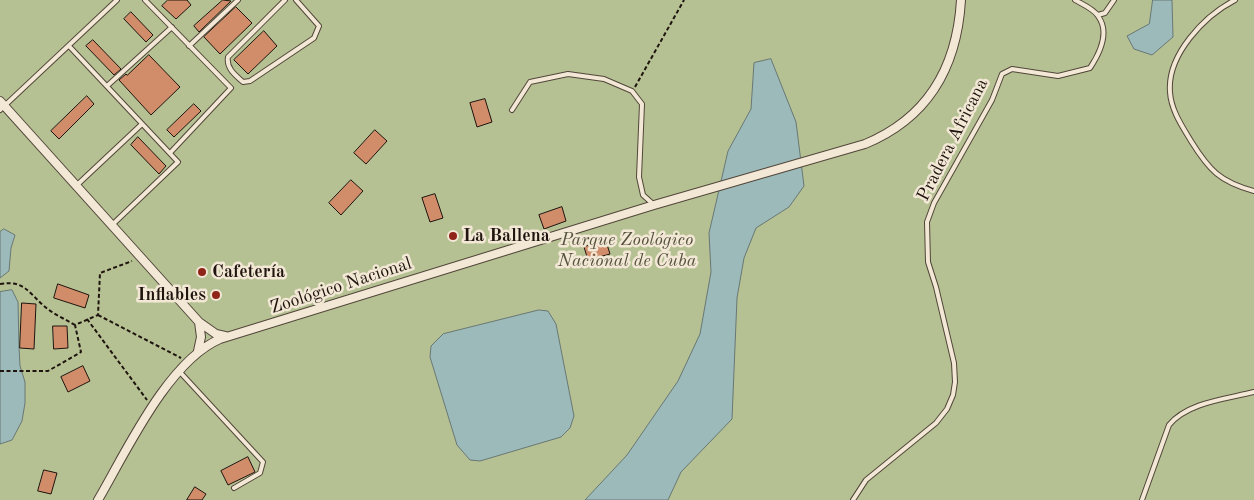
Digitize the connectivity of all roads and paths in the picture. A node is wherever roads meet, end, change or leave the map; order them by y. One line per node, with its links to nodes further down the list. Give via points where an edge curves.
1 (117, 0): 13 (lane)
2 (145, 0): 12 (lane)
3 (238, 0): 14 (lane)
4 (285, 0): 5 (lane, via 228,57 230,69 243,82 250,81 314,38 319,26)
5 (296, 0)
6 (684, 0): 16 (path)
7 (961, 0): 23 (street, Zoológico Nacional, via 954,48 946,70 905,122 883,137)
8 (1075, 0): 11 (lane)
9 (1114, 0): 11 (lane, via 1105,13)
10 (1235, 0): 22 (lane, via 1210,17 1185,47 1170,78 1170,92 1181,124 1209,168 1229,183)
11 (1098, 15): 40 (lane, Pradera Africana, via 1103,38 1100,53 1090,68 1058,76 1012,69 1002,74 992,100 934,203 927,222 928,262 954,363 953,395 936,423 866,480)
12 (172, 28): 14 (lane); 15 (lane)
13 (69, 46): 15 (lane); 17 (lane)
14 (189, 46): 20 (lane, via 230,88)
15 (107, 86): 19 (lane)
16 (632, 91): 18 (lane, via 604,79 568,74 530,82); 23 (lane, via 642,104 640,177 643,195)
17 (1, 105): 21 (street)
18 (512, 110)
19 (142, 124): 20 (lane); 21 (lane)
20 (170, 153): 24 (lane, via 178,162)
21 (76, 185): 24 (street)
22 (1254, 190)
23 (654, 206): 31 (street, Zoológico Nacional)
24 (112, 225): 25 (street)
25 (142, 258): 27 (path, via 100,273); 29 (street)
26 (0, 284): 30 (path, via 13,282 27,289 45,307)
27 (98, 315): 28 (path); 33 (path)
28 (87, 320): 30 (path); 37 (path)
29 (199, 322): 31 (street, via 216,334); 32 (street, via 202,337)
30 (75, 325): 34 (path, via 81,352 48,371)
31 (232, 336): 32 (street, Zoológico Nacional)
32 (198, 351): 33 (street, Zoológico Nacional)
33 (188, 361): 35 (street, Zoológico Nacional)
34 (0, 371)
35 (179, 371): 37 (street, Zoológico Nacional); 38 (lane, via 264,462 260,473)
36 (1254, 392): 41 (lane, via 1177,415 1169,425)
37 (153, 408): 39 (street, Zoológico Nacional)
38 (234, 488)
39 (98, 500)
40 (853, 500)
41 (1142, 500)

